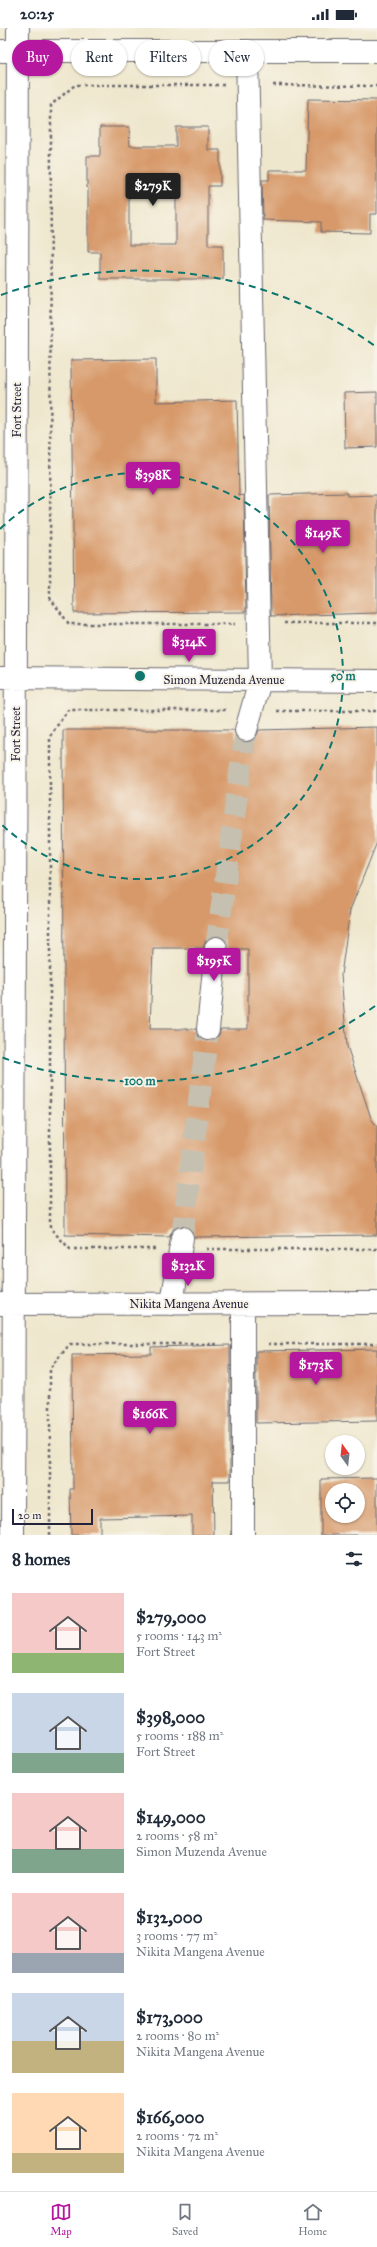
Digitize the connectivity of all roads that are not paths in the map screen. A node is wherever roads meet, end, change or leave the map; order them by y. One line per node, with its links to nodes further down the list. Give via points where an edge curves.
1 (18, 28): 2 (street, Fort Street)
2 (9, 51): 3 (street); 7 (street, Fort Street)
3 (209, 51)
4 (264, 51): 5 (street)
5 (377, 51)
6 (248, 76): 8 (street)
7 (8, 678): 8 (street, Simon Muzenda Avenue); 15 (street, Fort Street)
8 (260, 681): 9 (street, Simon Muzenda Avenue); 10 (street)
9 (377, 681)
10 (249, 720)
11 (216, 948): 12 (street)
12 (208, 1029)
13 (181, 1243): 16 (street)
14 (377, 1303): 17 (street, Nikita Mangena Avenue)
15 (7, 1304): 16 (street, Nikita Mangena Avenue); 18 (street, Fort Street)
16 (172, 1304): 17 (street, Nikita Mangena Avenue)
17 (243, 1304): 19 (street)
18 (9, 1530)
19 (243, 1535)

